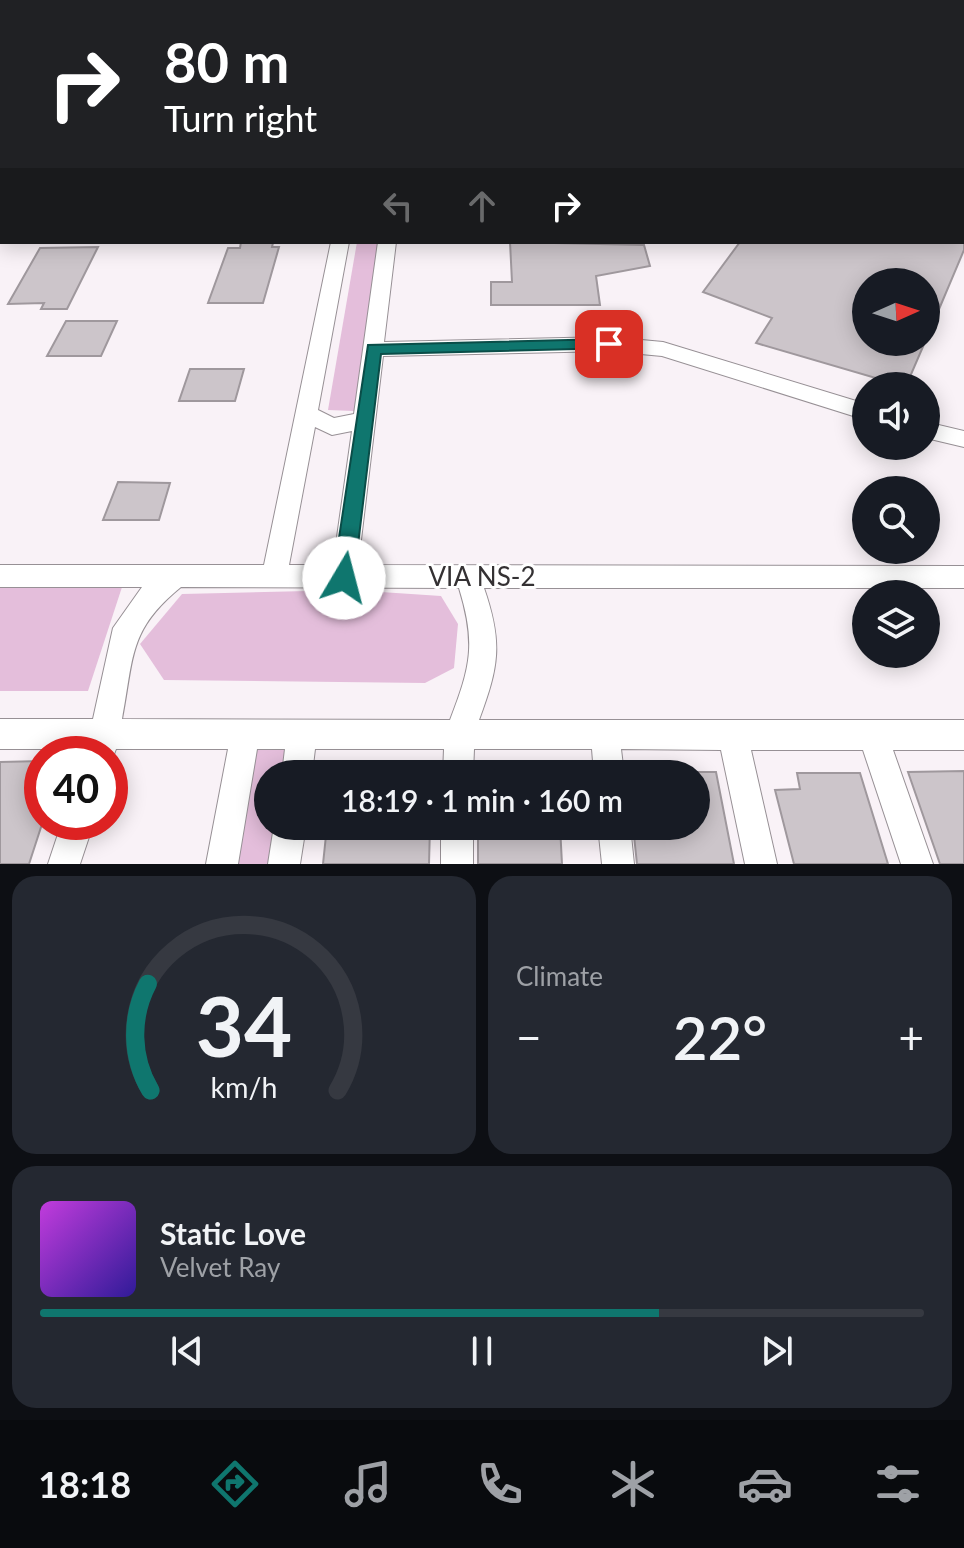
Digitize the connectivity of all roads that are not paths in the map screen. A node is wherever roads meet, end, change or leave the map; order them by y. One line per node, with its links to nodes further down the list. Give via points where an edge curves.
1 (340, 244): 5 (street)
2 (387, 244): 3 (street)
3 (373, 349): 4 (street, via 609,344 663,349); 6 (street)
4 (852, 408)
5 (308, 414): 6 (street, via 332,427); 13 (street)
6 (365, 420): 14 (street)
7 (940, 433): 8 (street)
8 (964, 439)
9 (177, 575): 10 (street, VIA NS-2); 13 (street, VIA NS-2); 24 (street, via 147,599 126,628)
10 (0, 576)
11 (468, 577): 12 (street, VIA NS-2); 14 (street, VIA NS-2); 18 (street, via 484,626 483,652)
12 (964, 577)
13 (274, 578): 14 (street, VIA NS-2)
14 (344, 578)
15 (0, 734): 23 (street)
16 (245, 735): 17 (street); 25 (street); 34 (street)
17 (302, 735): 18 (street); 26 (street)
18 (459, 735): 19 (street); 27 (street)
19 (605, 735): 20 (street); 28 (street)
20 (733, 735): 21 (street); 38 (street)
21 (873, 735): 22 (street); 39 (street)
22 (964, 735)
23 (24, 736)
24 (104, 736)
25 (128, 742)
26 (299, 760)
27 (458, 760)
28 (608, 760)
29 (72, 840): 33 (street)
30 (288, 840): 35 (street)
31 (457, 840): 36 (street)
32 (615, 840): 37 (street)
33 (64, 864)
34 (222, 864)
35 (284, 864)
36 (457, 864)
37 (618, 864)
38 (761, 864)
39 (917, 864)

